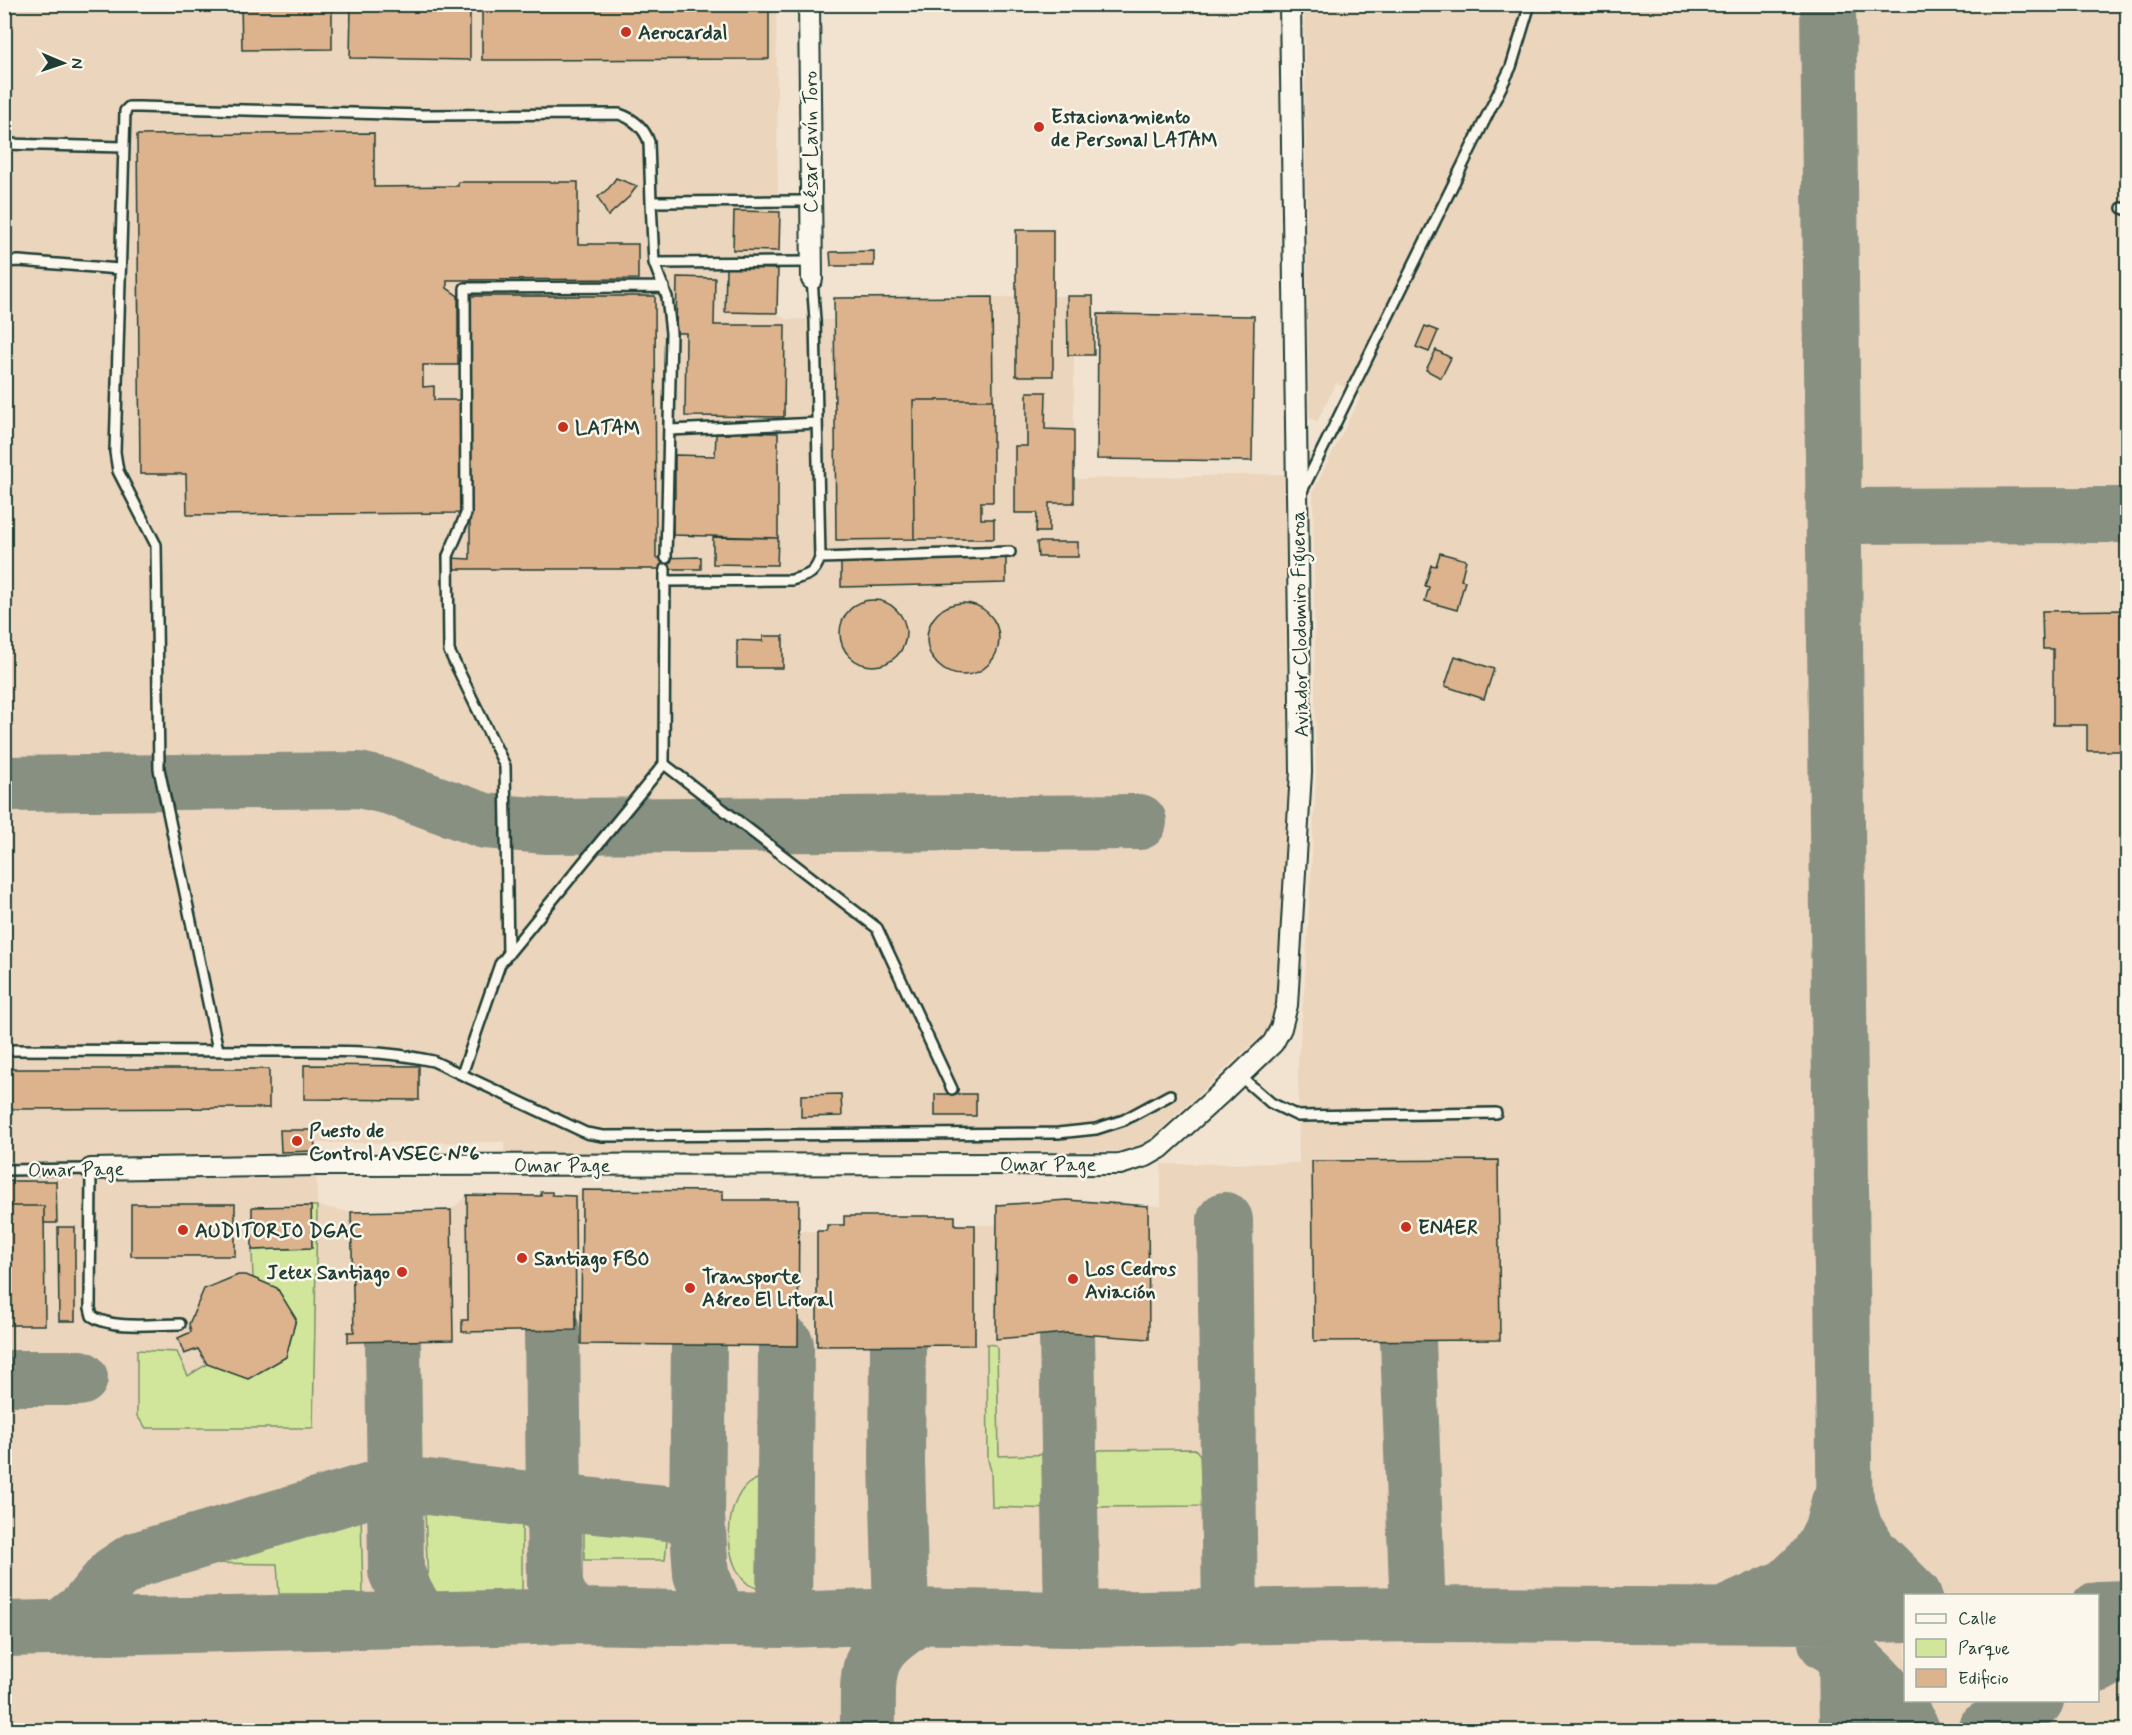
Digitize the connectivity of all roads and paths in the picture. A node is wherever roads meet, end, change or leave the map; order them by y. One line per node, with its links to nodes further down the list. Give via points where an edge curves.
1 (809, 4): 6 (street, César Lavín Toro)
2 (1290, 4): 15 (street, Aviador Clodomiro Figueroa)
3 (1530, 4): 15 (lane, via 1511,67)
4 (4, 144): 5 (lane)
5 (123, 147): 7 (lane, via 125,111 129,107 423,115 619,114 630,117 646,133); 10 (lane)
6 (811, 201): 7 (lane); 11 (street, César Lavín Toro)
7 (651, 202): 9 (lane)
8 (4, 262): 10 (lane)
9 (654, 263): 11 (lane); 12 (lane)
10 (119, 269): 24 (lane, via 115,452 118,471 156,545 159,769)
11 (812, 271): 13 (lane)
12 (664, 287): 14 (lane, via 670,333); 22 (lane, via 465,288 466,514 448,556 449,651 505,766)
13 (817, 423): 14 (lane); 18 (lane)
14 (670, 429): 17 (lane)
15 (1297, 500): 26 (street, Aviador Clodomiro Figueroa, via 1301,772 1287,1005 1273,1043)
16 (1010, 552): 18 (lane)
17 (666, 558)
18 (820, 558): 20 (lane, via 810,574 792,580)
19 (665, 569): 20 (lane)
20 (665, 581): 21 (lane)
21 (664, 764): 22 (lane); 27 (lane, via 877,928)
22 (508, 955): 25 (lane, via 500,964)
23 (4, 1050): 24 (lane)
24 (218, 1050): 25 (lane, via 412,1056)
25 (462, 1074): 28 (lane, via 586,1132 603,1136 1058,1133 1096,1129 1124,1120)
26 (1239, 1076): 29 (lane, via 1271,1103 1299,1116); 30 (street, Aviador Clodomiro Figueroa, via 1160,1148)
27 (952, 1089)
28 (1170, 1095)
29 (1496, 1113)
30 (1120, 1164): 31 (street, Omar Page)
31 (91, 1169): 32 (lane, Omar Page); 33 (lane, via 92,1316 114,1324)
32 (4, 1170)
33 (180, 1324)

